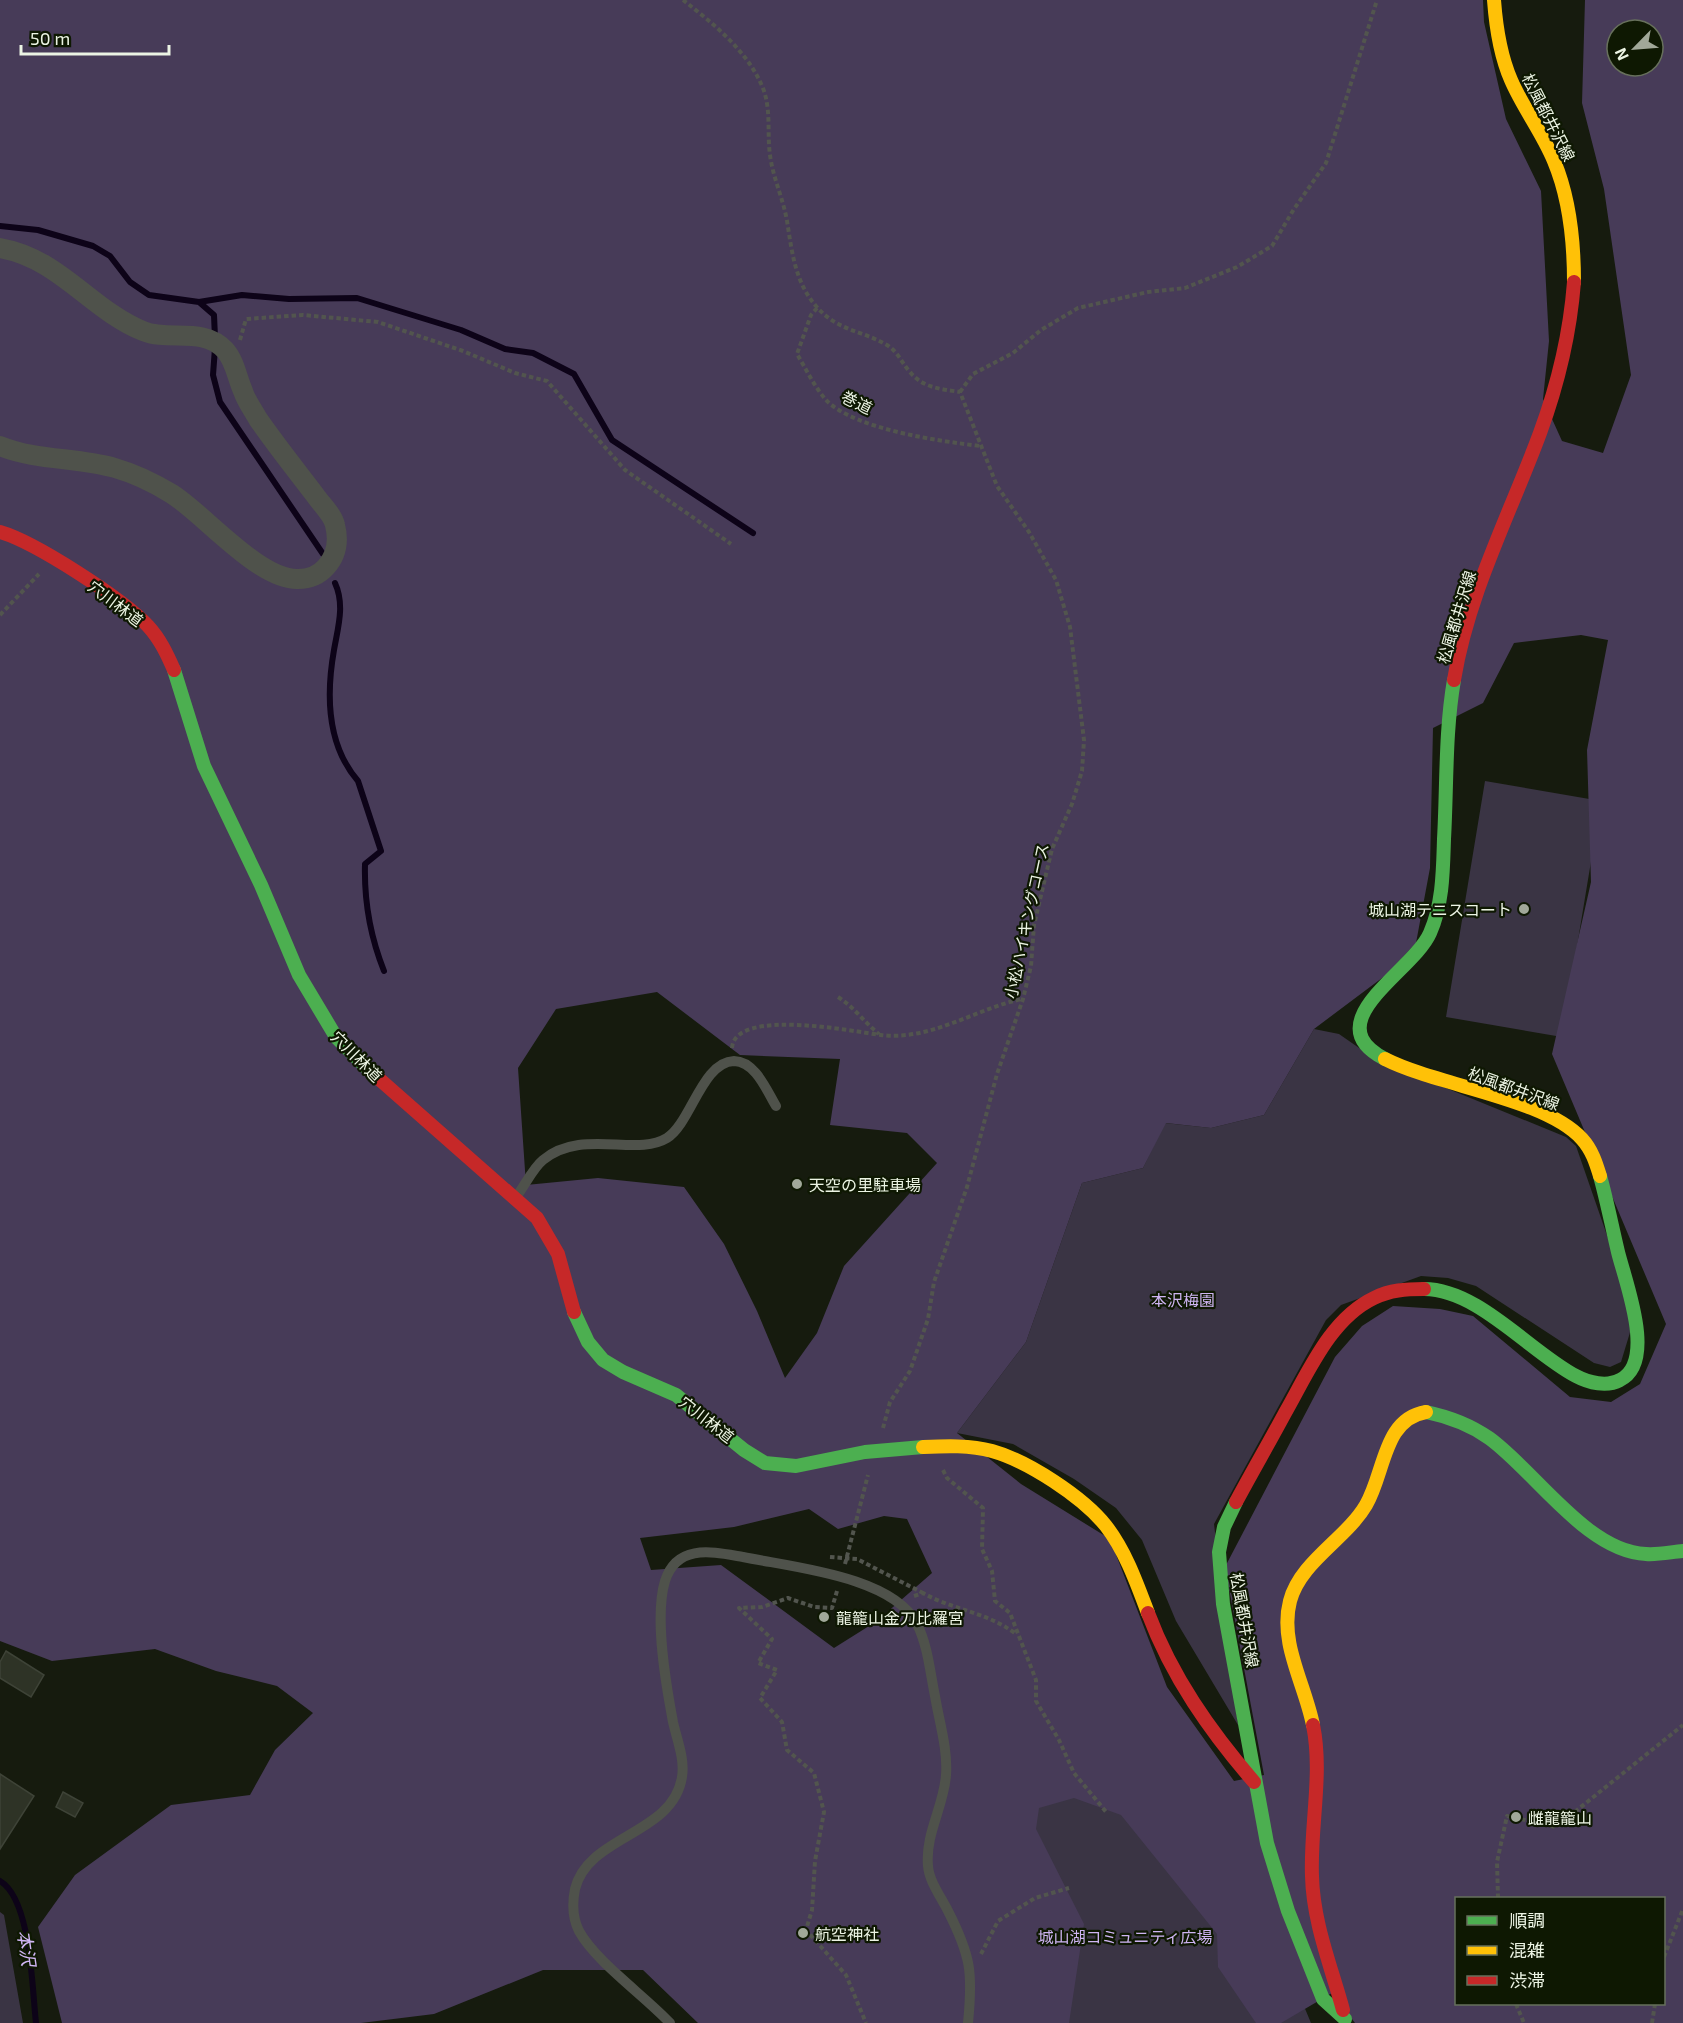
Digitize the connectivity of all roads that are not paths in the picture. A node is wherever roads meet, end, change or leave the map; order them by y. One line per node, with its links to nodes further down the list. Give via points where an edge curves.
1 (1494, 0): 8 (street, 松風都井沢線, via 1499,43 1510,80 1554,160 1566,194 1574,283 1567,339 1555,391 1482,584 1455,671 1442,877 1429,937 1362,1013 1359,1029 1361,1042 1374,1054 1538,1111 1578,1134 1592,1153 1600,1182 1637,1330 1637,1356 1631,1372 1616,1383 1596,1383 1576,1376 1464,1299 1418,1286 1375,1297 1344,1318 1322,1345 1224,1527 1220,1579)
2 (0, 248): 3 (street, via 33,258 59,272 124,323 146,333 193,335 225,350 243,394 259,420 335,523 337,549 332,562 312,578 280,577 176,496 144,478 113,467 44,458)
3 (0, 446)
4 (0, 532): 6 (street, 穴川林道, via 54,558 149,627 171,662 196,749 296,971 326,1024 353,1056)
5 (776, 1106): 6 (lane, via 759,1076 748,1067 733,1062 723,1064 711,1074 668,1138 651,1144 592,1143 556,1152 542,1161)
6 (515, 1197): 8 (street, 穴川林道, via 537,1218 555,1246 571,1308 596,1353 619,1370 688,1402 764,1462 794,1465 874,1452 974,1448 1015,1461 1093,1512 1120,1546 1167,1659 1219,1742)
7 (1683, 1551): 9 (street, 松風都井沢線, via 1645,1554 1602,1540 1466,1424 1424,1412 1403,1420 1391,1434 1378,1481 1364,1511 1301,1579 1291,1599 1287,1623 1315,1732 1318,1794 1313,1897)
8 (1254, 1782): 9 (street, 松風都井沢線, via 1267,1843 1305,1959 1323,1999)
9 (1346, 2021)
10 (670, 2023): 11 (lane, via 593,1950 580,1933 573,1914 578,1878 590,1860 655,1819 671,1802 682,1779 682,1757 673,1721 660,1623 665,1580 681,1558 707,1550 841,1578 884,1592 917,1624 927,1654 945,1757 944,1789 929,1839 928,1866 966,1948 971,1972)
11 (968, 2023)

